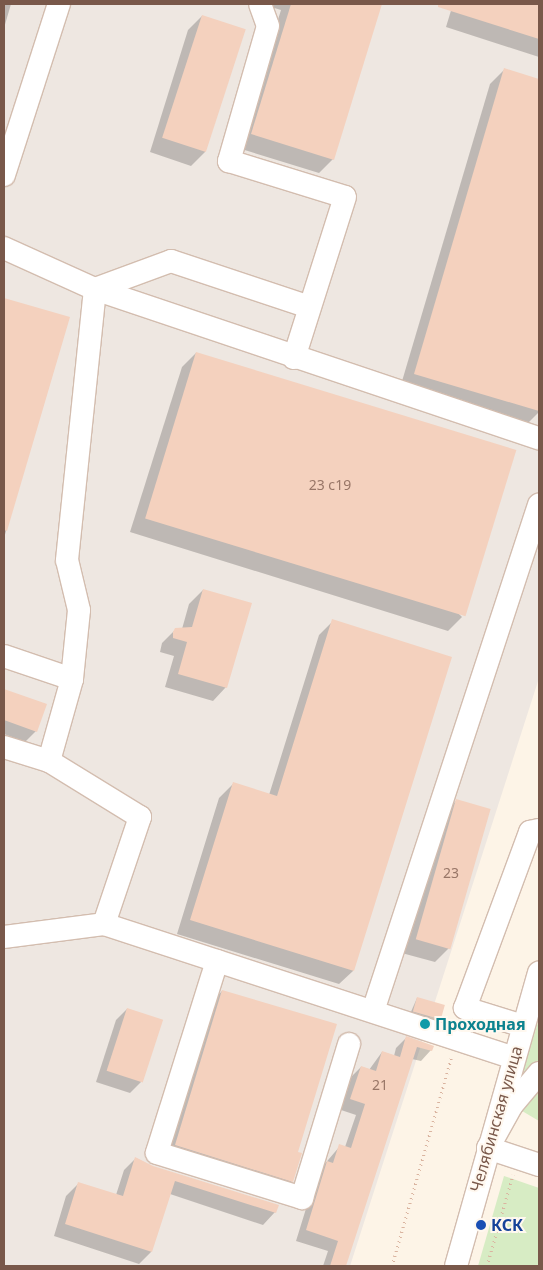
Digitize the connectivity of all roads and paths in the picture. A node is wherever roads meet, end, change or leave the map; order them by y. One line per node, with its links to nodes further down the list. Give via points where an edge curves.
1 (59, 4): 3 (street)
2 (260, 4): 6 (street, via 268,26 229,161 345,197)
3 (4, 174)
4 (4, 248): 5 (street)
5 (95, 289): 6 (street, via 171,261); 7 (street); 11 (street, via 67,560 79,610)
6 (309, 307): 7 (street)
7 (294, 358): 8 (street)
8 (539, 438)
9 (539, 505): 19 (street)
10 (4, 656): 11 (street)
11 (72, 679): 13 (street)
12 (4, 747): 13 (street)
13 (49, 762): 15 (street, via 140,817)
14 (539, 830): 20 (street, via 530,832 465,1008)
15 (104, 924): 16 (street); 17 (street)
16 (4, 937)
17 (217, 961): 19 (street); 22 (street, via 157,1154 302,1198)
18 (539, 973): 20 (street, Челябинская улица)
19 (373, 1011): 21 (street)
20 (523, 1026): 23 (street, Челябинская улица)
21 (456, 1040): 23 (street); 28 (path)
22 (350, 1044)
23 (514, 1058): 25 (street, Челябинская улица)
24 (539, 1073): 25 (street, via 512,1105)
25 (488, 1148): 26 (street); 29 (street, Челябинская улица)
26 (518, 1158): 27 (street); 30 (path)
27 (539, 1165)
28 (392, 1266)
29 (456, 1266)
30 (487, 1266)

